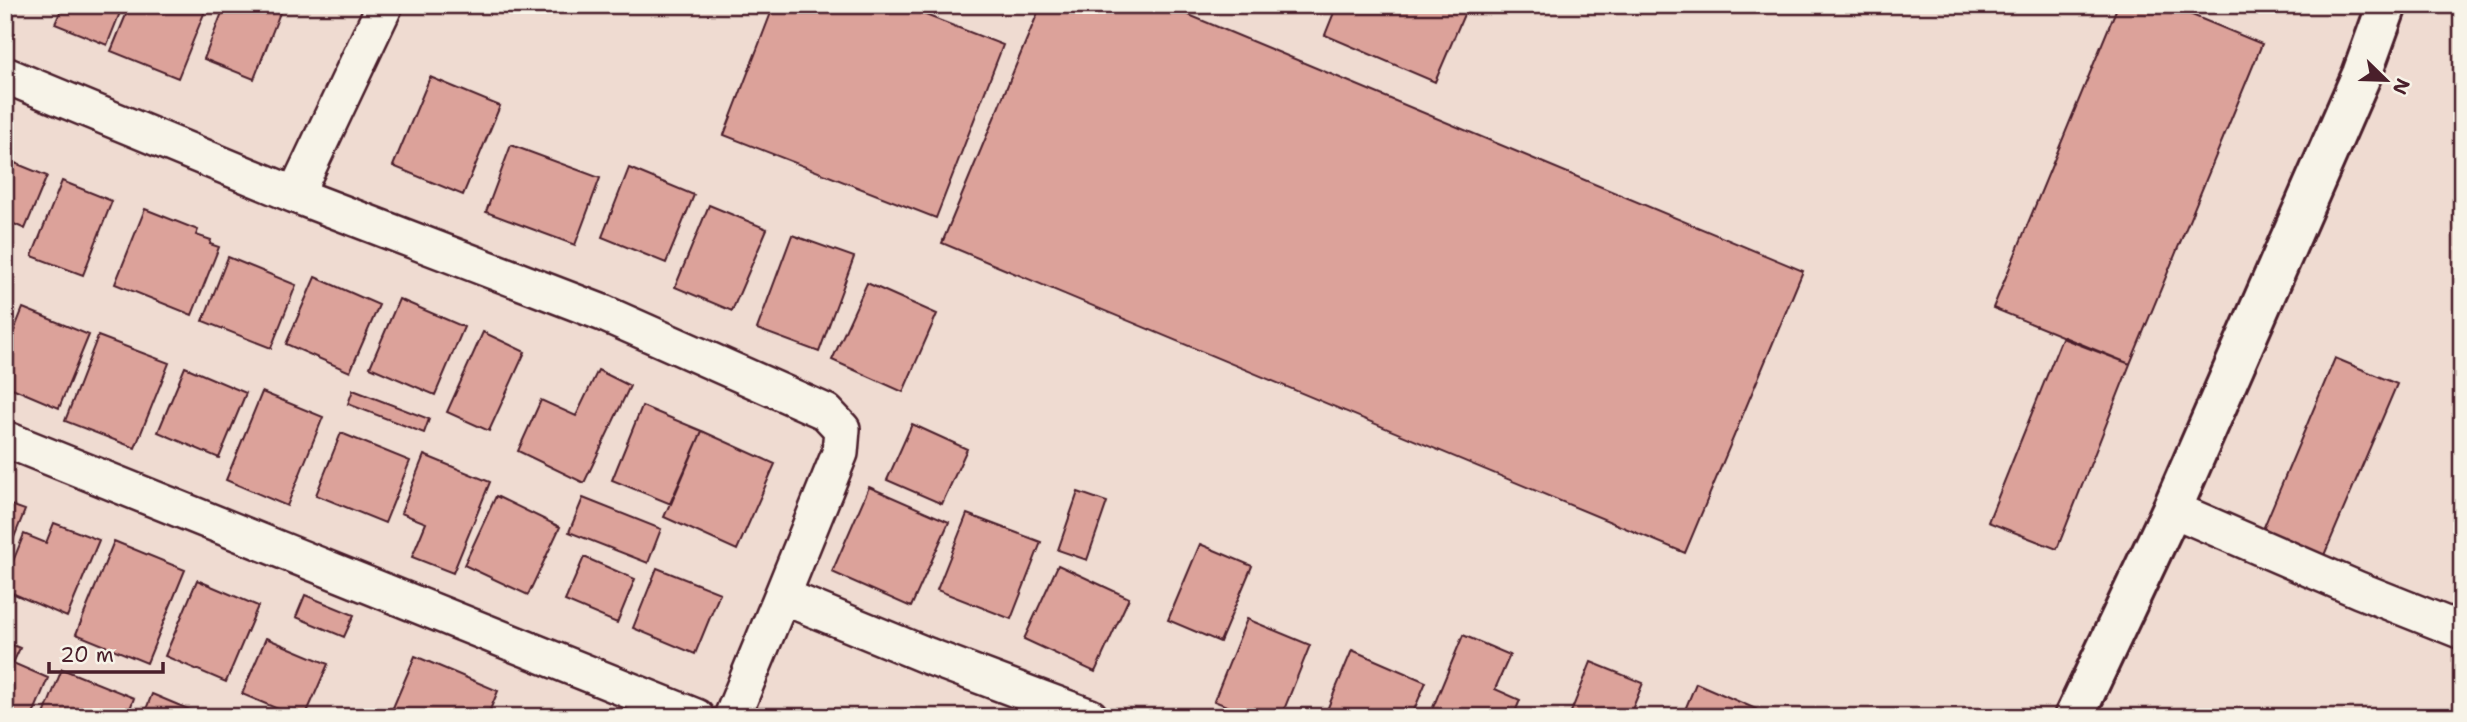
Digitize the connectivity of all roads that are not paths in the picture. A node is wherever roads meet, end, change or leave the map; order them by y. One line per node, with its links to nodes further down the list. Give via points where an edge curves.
1 (385, 5): 4 (street)
2 (2387, 5): 6 (street, via 2362,74)
3 (5, 75): 4 (street)
4 (295, 195): 7 (street, via 603,313 826,412 842,429 840,453)
5 (5, 439): 9 (street)
6 (2172, 509): 8 (street); 12 (street)
7 (782, 596): 10 (street); 11 (street)
8 (2462, 631)
9 (696, 717)
10 (732, 717)
11 (1090, 717)
12 (2074, 717)

